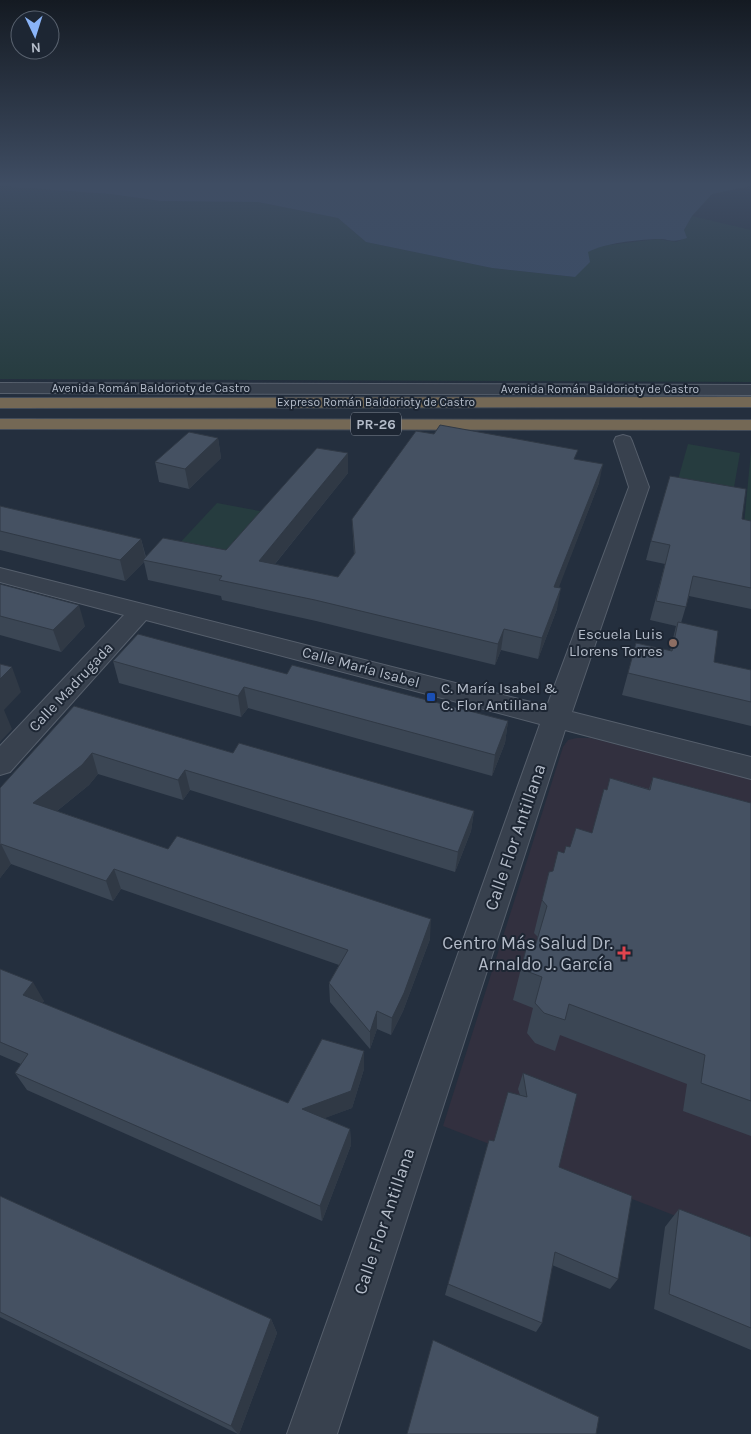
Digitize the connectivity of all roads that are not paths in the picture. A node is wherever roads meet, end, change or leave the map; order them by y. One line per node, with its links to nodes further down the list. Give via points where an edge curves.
1 (0, 388): 2 (street, Avenida Román Baldorioty de Castro)
2 (751, 390)
3 (751, 396): 4 (highway)
4 (638, 402): 5 (highway, Expreso Román Baldorioty de Castro / PR-26); 6 (highway, Expreso Román Baldorioty de Castro / PR-26)
5 (751, 402)
6 (0, 403)
7 (0, 424): 8 (highway, Expreso Román Baldorioty de Castro / PR-26)
8 (751, 425)
9 (623, 442): 12 (street, Calle Flor Antillana, via 639,487)
10 (0, 574): 11 (street, Calle María Isabel)
11 (142, 610): 12 (street, Calle María Isabel); 13 (street, Calle Madrugada)
12 (556, 717): 14 (street, Calle María Isabel); 15 (street, Calle Flor Antillana)
13 (0, 764)
14 (751, 768)
15 (312, 1434)

